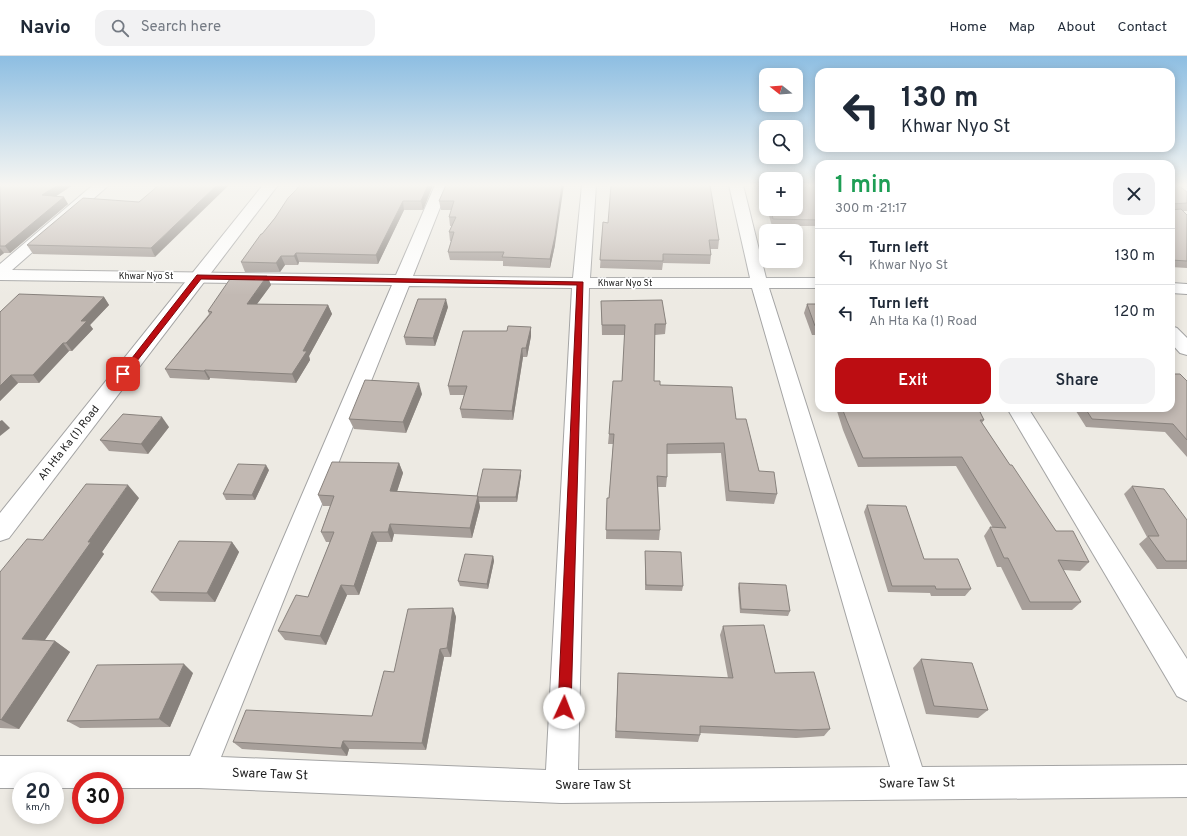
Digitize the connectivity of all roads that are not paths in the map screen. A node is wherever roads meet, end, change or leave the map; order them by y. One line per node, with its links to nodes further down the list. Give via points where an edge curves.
1 (60, 221): 6 (street)
2 (243, 221): 8 (street, Ah Hta Ka (1) Road)
3 (428, 221): 9 (street)
4 (586, 221): 10 (street)
5 (744, 221): 11 (street)
6 (0, 272)
7 (0, 275): 8 (street, Khwar Nyo St)
8 (199, 277): 9 (street, Khwar Nyo St); 18 (street, Ah Hta Ka (1) Road)
9 (404, 279): 10 (street, Khwar Nyo St); 21 (street)
10 (581, 283): 11 (street, Khwar Nyo St); 24 (street)
11 (759, 283): 12 (street, Khwar Nyo St); 23 (street)
12 (815, 283)
13 (1175, 288): 14 (street)
14 (1187, 289)
15 (1175, 336): 16 (street)
16 (1187, 349)
17 (1019, 412): 19 (street)
18 (0, 531)
19 (1187, 686)
20 (0, 772): 21 (street, Sware Taw St)
21 (199, 772): 24 (street, Sware Taw St)
22 (1187, 781): 23 (street, Sware Taw St)
23 (911, 784): 24 (street, Sware Taw St)
24 (561, 787)

